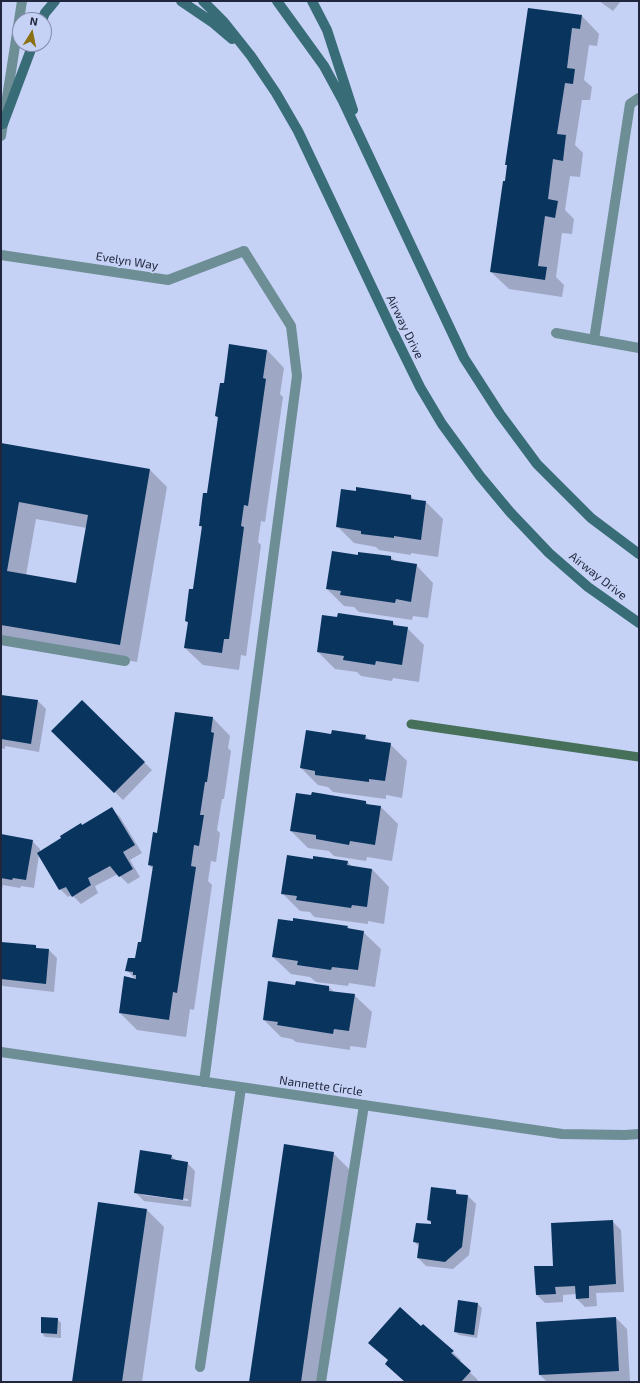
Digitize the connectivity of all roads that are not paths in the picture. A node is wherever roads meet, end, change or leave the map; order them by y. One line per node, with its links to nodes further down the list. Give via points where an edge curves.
1 (22, 1): 11 (street)
2 (55, 1): 7 (main road)
3 (181, 1): 9 (main road, via 212,22)
4 (202, 1): 9 (main road, Airway Drive, via 224,22)
5 (277, 1): 13 (main road, via 324,66)
6 (312, 1): 13 (main road, via 327,30)
7 (46, 12)
8 (30, 52): 11 (main road)
9 (252, 56): 19 (main road, Airway Drive, via 298,131 420,387 442,424 480,476 549,553 588,587)
10 (639, 98): 16 (street, via 630,104)
11 (3, 124): 12 (street)
12 (1, 136)
13 (366, 149): 18 (main road, via 464,358 500,414 537,464 591,518)
14 (1, 255): 23 (street, Evelyn Way, via 168,280 244,251 291,326 297,376)
15 (556, 333): 16 (street)
16 (594, 340): 17 (street)
17 (639, 348)
18 (639, 554)
19 (639, 623)
20 (1, 640): 21 (street)
21 (125, 661)
22 (1, 1052): 23 (street, Nannette Circle)
23 (204, 1082): 24 (street, Nannette Circle)
24 (241, 1088): 25 (street, Nannette Circle); 27 (street)
25 (364, 1105): 26 (street, Nannette Circle, via 562,1134); 28 (street)
26 (639, 1134)
27 (200, 1367)
28 (321, 1382)

